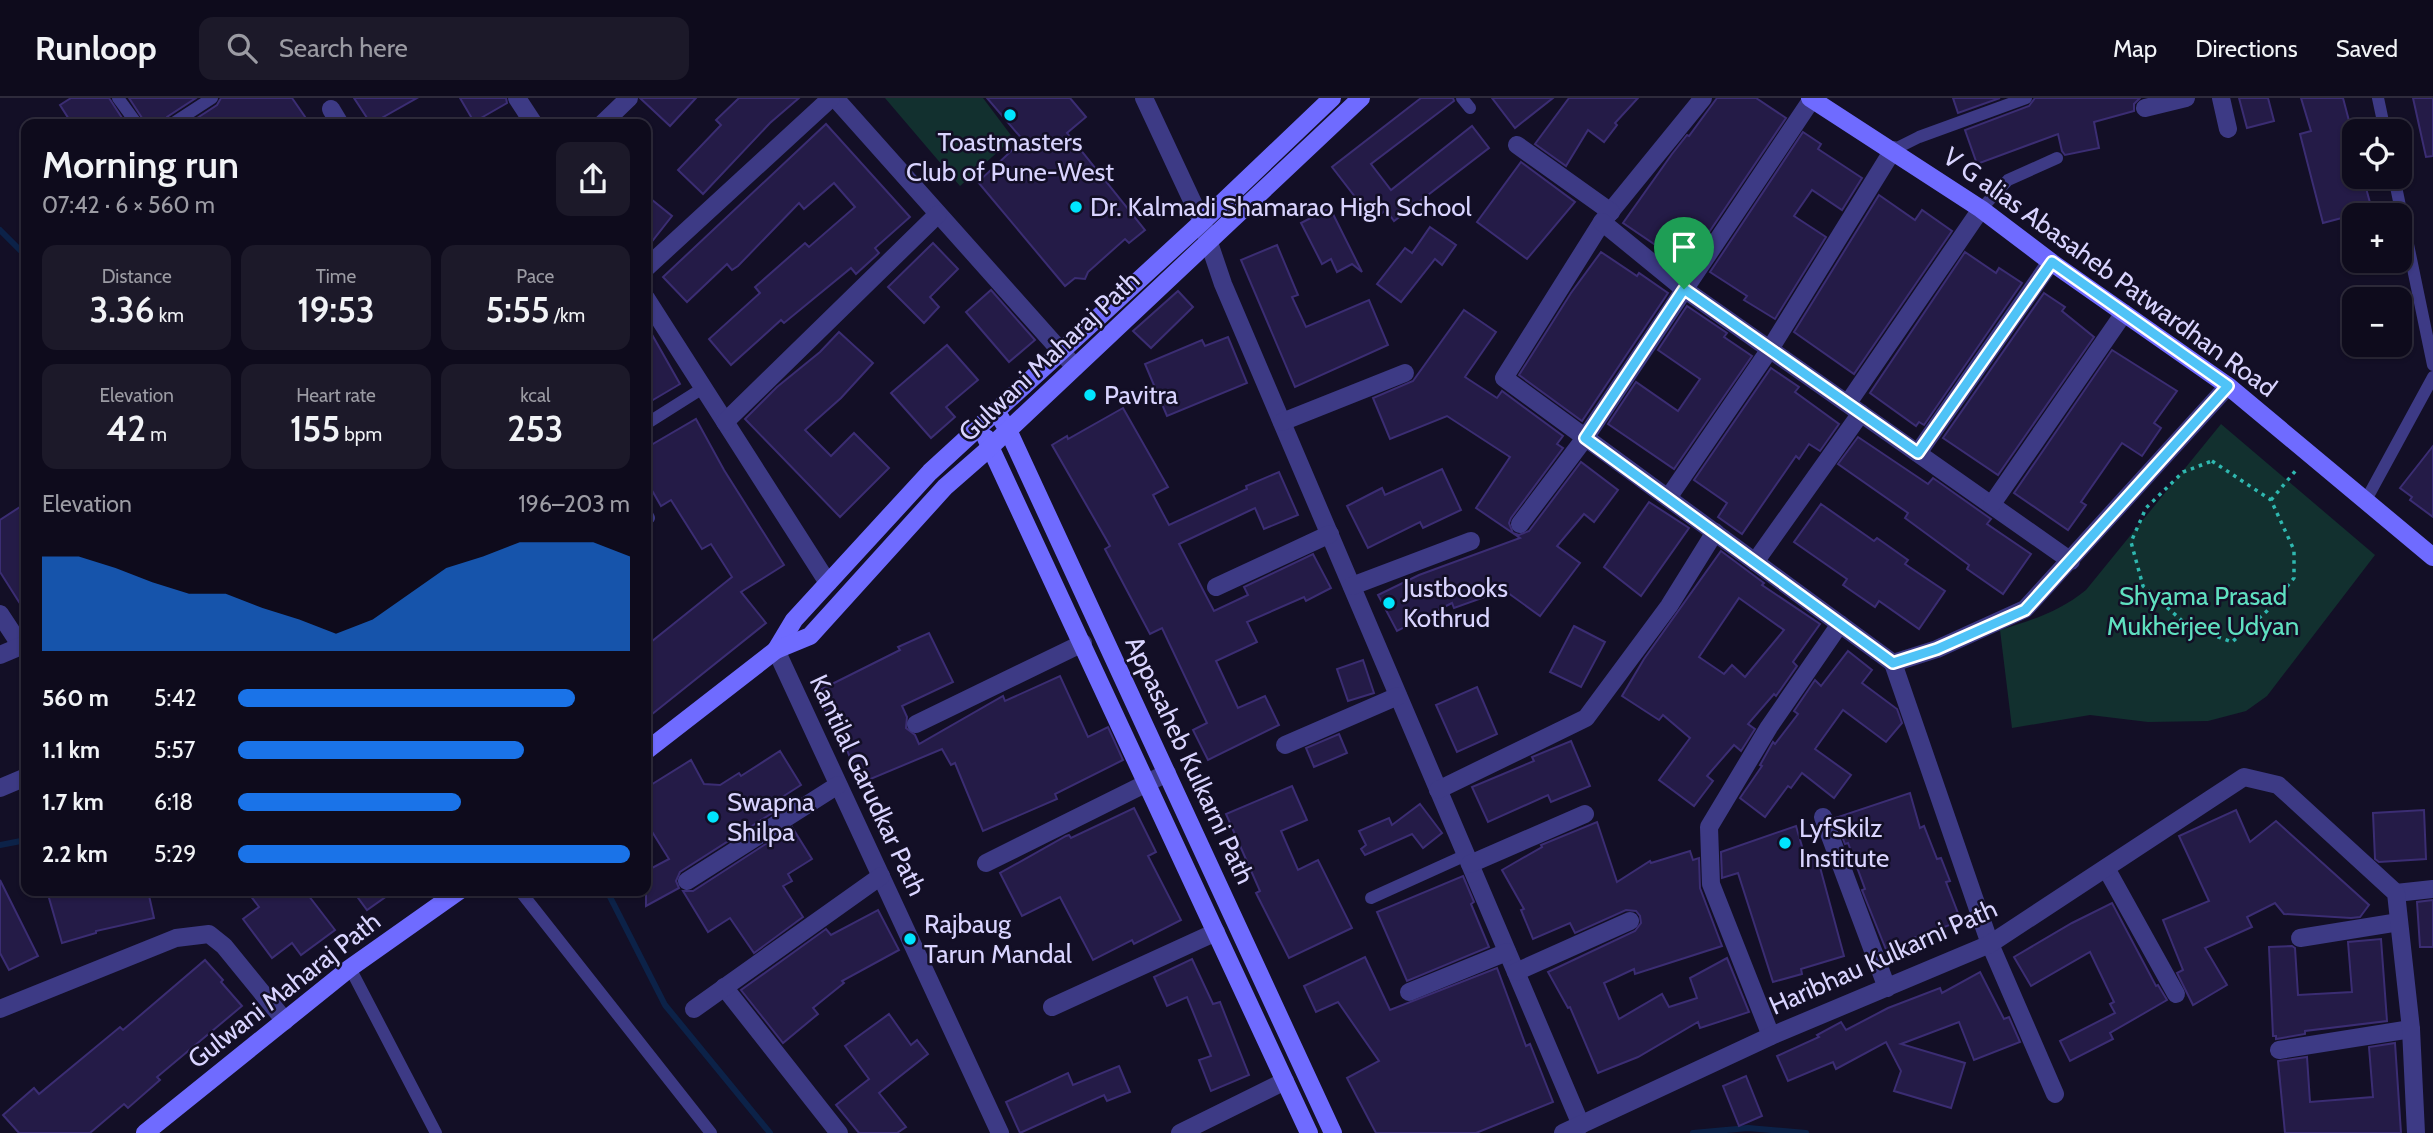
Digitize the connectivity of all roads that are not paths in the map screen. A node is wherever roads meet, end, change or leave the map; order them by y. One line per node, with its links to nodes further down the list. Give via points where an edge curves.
1 (118, 98): 16 (lane)
2 (212, 98): 17 (lane)
3 (517, 98): 18 (street)
4 (629, 98): 19 (street)
5 (833, 98): 27 (street); 32 (street)
6 (1144, 98): 29 (street)
7 (1332, 98): 29 (street, Gulwani Maharaj Path)
8 (1361, 98): 30 (street, Gulwani Maharaj Path)
9 (1703, 98): 28 (street)
10 (1811, 98): 23 (street, V G alias Abasaheb Patwardhan Road); 33 (street)
11 (2026, 98): 23 (lane)
12 (2186, 98): 15 (street)
13 (2221, 98): 21 (street)
14 (2378, 98): 20 (lane)
15 (2145, 108)
16 (133, 119)
17 (180, 119)
18 (531, 119)
19 (607, 119)
20 (2382, 119)
21 (2228, 129)
22 (1517, 145): 28 (street)
23 (1893, 150): 26 (street, V G alias Abasaheb Patwardhan Road); 36 (street)
24 (2057, 158): 26 (lane, via 2008,180)
25 (2397, 189): 38 (lane)
26 (1981, 209): 31 (street, V G alias Abasaheb Patwardhan Road); 44 (street)
27 (938, 214): 37 (street); 47 (street)
28 (1606, 217): 33 (street); 51 (street, via 1504,377)
29 (1202, 222): 30 (street); 37 (street, Gulwani Maharaj Path)
30 (1210, 241): 39 (street, Gulwani Maharaj Path); 48 (street, via 1223,284)
31 (2052, 262): 35 (street, V G alias Abasaheb Patwardhan Road); 53 (street)
32 (651, 263)
33 (1684, 289): 36 (street); 51 (street)
34 (651, 306): 43 (street)
35 (2124, 313): 42 (street, V G alias Abasaheb Patwardhan Road); 56 (street)
36 (1770, 349): 44 (street); 54 (street)
37 (1060, 351): 39 (street); 45 (street, Gulwani Maharaj Path)
38 (2433, 365)
39 (1075, 367): 50 (street, Gulwani Maharaj Path)
40 (1405, 373): 48 (street)
41 (2433, 377): 55 (lane)
42 (2228, 386): 55 (street, V G alias Abasaheb Patwardhan Road); 62 (street)
43 (703, 388): 46 (lane); 47 (street)
44 (1854, 408): 53 (street); 63 (street)
45 (996, 411): 49 (street, Gulwani Maharaj Path); 50 (street, Appasaheb Kulkarni Path)
46 (651, 421)
47 (725, 422): 64 (street)
48 (1282, 422): 59 (street)
49 (979, 427): 52 (street, Appasaheb Kulkarni Path); 64 (street, Gulwani Maharaj Path, via 930,472)
50 (1008, 430): 52 (street, Gulwani Maharaj Path); 79 (street, Appasaheb Kulkarni Path)
51 (1585, 438): 54 (street); 57 (street)
52 (991, 446): 70 (street, Appasaheb Kulkarni Path); 72 (street, Gulwani Maharaj Path, via 945,487 810,636)
53 (1918, 453): 56 (street)
54 (1668, 498): 58 (street)
55 (2366, 500): 61 (street, V G alias Abasaheb Patwardhan Road)
56 (1992, 505): 62 (street)
57 (1520, 524)
58 (1715, 532): 63 (street); 84 (street, via 1669,606 1586,718)
59 (1330, 534): 65 (street); 66 (street)
60 (1471, 541): 65 (street)
61 (2433, 557)
62 (2071, 561): 74 (street, via 2025,610)
63 (1755, 562): 68 (street)
64 (828, 583): 72 (street, Gulwani Maharaj Path, via 794,620)
65 (1352, 586): 75 (street)
66 (1216, 587)
67 (0, 614): 69 (street)
68 (1840, 624): 74 (street); 114 (street, via 1769,727 1709,827 1711,884)
69 (21, 642)
70 (1083, 643): 76 (street); 81 (street, Appasaheb Kulkarni Path)
71 (21, 646): 73 (street)
72 (776, 650): 78 (street, Gulwani Maharaj Path); 82 (street, Kantilal Garudkar Path)
73 (0, 655)
74 (1893, 663): 101 (street)
75 (1398, 696): 77 (street); 84 (street)
76 (916, 724)
77 (1285, 745)
78 (651, 747)
79 (1167, 773): 81 (street); 126 (street, Appasaheb Kulkarni Path)
80 (21, 779): 83 (street)
81 (1147, 783): 88 (street); 99 (street, Appasaheb Kulkarni Path)
82 (838, 785): 90 (street, Kantilal Garudkar Path); 91 (street)
83 (0, 788)
84 (1438, 790): 87 (street)
85 (1585, 814): 87 (street)
86 (1823, 817): 106 (street)
87 (1468, 860): 96 (lane); 102 (street)
88 (986, 863)
89 (2106, 868): 93 (street, Haribhau Kulkarni Path, via 2244,777 2278,785); 101 (street, Haribhau Kulkarni Path); 108 (street)
90 (881, 876): 105 (street); 123 (street, Kantilal Garudkar Path)
91 (687, 881)
92 (2433, 889): 93 (street)
93 (2396, 893): 98 (street)
94 (452, 896): 103 (street, Gulwani Maharaj Path)
95 (524, 896): 121 (lane)
96 (1371, 898)
97 (1630, 921): 104 (street)
98 (2399, 922): 100 (street); 113 (street)
99 (1216, 932): 109 (street); 116 (street, Appasaheb Kulkarni Path)
100 (2300, 938)
101 (1990, 944): 106 (street, Haribhau Kulkarni Path); 117 (street)
102 (1507, 952): 104 (street); 107 (street)
103 (350, 968): 112 (street, Gulwani Maharaj Path); 120 (lane)
104 (1516, 972): 118 (street)
105 (724, 988): 111 (street); 122 (street)
106 (1887, 988): 114 (street, Haribhau Kulkarni Path)
107 (1409, 992)
108 (2176, 994)
109 (1052, 1007)
110 (0, 1009): 112 (street, via 176,938 209,934)
111 (694, 1009)
112 (285, 1021): 119 (street, Gulwani Maharaj Path)
113 (2411, 1029): 115 (street); 128 (street)
114 (1771, 1036): 118 (street, Haribhau Kulkarni Path)
115 (2279, 1049)
116 (1285, 1081): 124 (street); 125 (street, Appasaheb Kulkarni Path)
117 (2055, 1094)
118 (1581, 1125): 127 (street, Haribhau Kulkarni Path)
119 (145, 1133)
120 (436, 1133)
121 (711, 1133)
122 (839, 1133)
123 (1000, 1133)
124 (1180, 1133)
125 (1309, 1133)
126 (1333, 1133)
127 (1563, 1133)
128 (2416, 1133)

